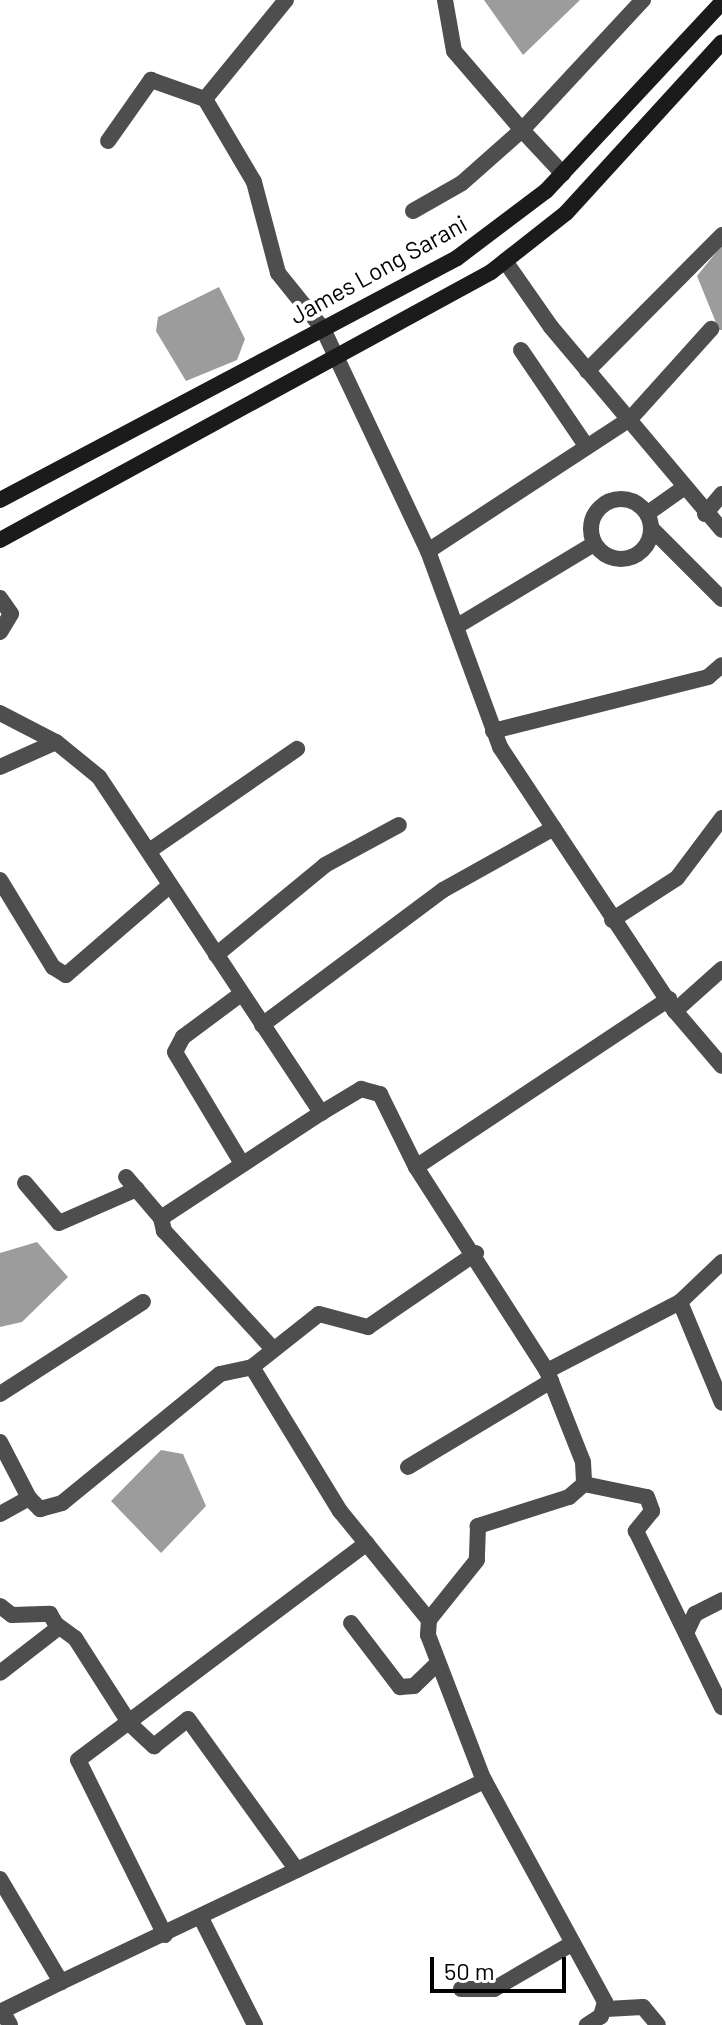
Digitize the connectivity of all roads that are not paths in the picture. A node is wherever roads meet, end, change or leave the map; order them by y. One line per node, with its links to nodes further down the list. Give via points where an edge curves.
1 (286, 0): 6 (street)
2 (445, 0): 7 (street, via 454,51)
3 (638, 2): 7 (street)
4 (722, 2): 9 (main road, James Long Sarani)
5 (722, 42): 12 (main road, via 598,180)
6 (205, 99): 8 (street, via 157,77); 13 (street, via 254,182 278,273)
7 (522, 130): 9 (street); 10 (street, via 462,183)
8 (108, 141)
9 (563, 174): 13 (main road, James Long Sarani, via 457,258)
10 (413, 211)
11 (722, 235): 17 (street)
12 (505, 261): 16 (main road); 17 (street)
13 (323, 329): 16 (street); 22 (main road, James Long Sarani)
14 (711, 329): 18 (street)
15 (521, 350): 19 (street)
16 (336, 357): 26 (main road); 28 (street)
17 (587, 371): 18 (street)
18 (631, 418): 19 (street); 20 (street)
19 (587, 447): 28 (street)
20 (682, 489): 23 (street); 24 (street)
21 (722, 494): 23 (street)
22 (0, 500)
23 (705, 514): 25 (street)
24 (650, 521): 27 (street, via 648,545 621,560); 27 (street, via 621,498 606,502 595,513); 30 (street)
25 (722, 530)
26 (0, 540)
27 (594, 544): 31 (street)
28 (428, 551): 31 (street)
29 (0, 598): 32 (street, via 11,614)
30 (722, 599)
31 (459, 625): 35 (street)
32 (0, 632)
33 (722, 665): 35 (street, via 708,677)
34 (0, 713): 36 (street)
35 (493, 731): 41 (street)
36 (56, 742): 38 (street); 42 (street, via 99,777)
37 (297, 749): 42 (street)
38 (0, 767)
39 (722, 818): 45 (street, via 677,878)
40 (399, 825): 46 (street, via 325,865)
41 (554, 828): 45 (street); 50 (street, via 443,890)
42 (149, 851): 44 (street)
43 (0, 880): 44 (street, via 53,967 66,975)
44 (169, 886): 46 (street)
45 (612, 920): 49 (street)
46 (216, 955): 48 (street)
47 (722, 969): 49 (street)
48 (241, 994): 50 (street); 53 (street, via 183,1037 175,1052)
49 (672, 1005): 51 (street); 54 (street)
50 (262, 1025): 52 (street)
51 (722, 1066)
52 (321, 1113): 53 (street); 54 (street, via 370,1088)
53 (241, 1162): 56 (street)
54 (416, 1167): 57 (street)
55 (25, 1183): 56 (street, via 59,1223 132,1183)
56 (161, 1218): 61 (street, via 164,1231)
57 (476, 1253): 61 (street, via 368,1327 328,1311); 63 (street)
58 (722, 1262): 60 (street)
59 (143, 1302): 64 (street)
60 (680, 1302): 63 (street); 65 (street)
61 (273, 1349): 62 (street)
62 (252, 1367): 69 (street, via 220,1374 62,1503 40,1509); 71 (street)
63 (549, 1376): 67 (street); 68 (street)
64 (0, 1394)
65 (722, 1403)
66 (0, 1442): 69 (street)
67 (408, 1467)
68 (584, 1484): 74 (street, via 569,1497 478,1526 474,1567); 77 (street, via 647,1497 652,1511 636,1531)
69 (29, 1498): 70 (street)
70 (0, 1514)
71 (367, 1543): 74 (street); 81 (street)
72 (722, 1600): 77 (street, via 695,1614)
73 (0, 1606): 76 (street, via 12,1615 43,1611)
74 (429, 1620): 78 (street)
75 (351, 1623): 78 (street, via 400,1687 414,1686)
76 (57, 1625): 79 (street, via 51,1641); 81 (street, via 75,1638)
77 (687, 1631): 80 (street)
78 (437, 1664): 82 (street)
79 (0, 1673)
80 (722, 1707)
81 (130, 1724): 83 (street, via 154,1746 188,1719); 86 (street, via 77,1767)
82 (485, 1781): 83 (street); 87 (street)
83 (297, 1870): 85 (street)
84 (0, 1879): 88 (street)
85 (201, 1918): 86 (street); 92 (street)
86 (165, 1935): 88 (street)
87 (573, 1943): 89 (street, via 494,1989); 90 (street)
88 (61, 1982): 91 (street)
89 (461, 1989)
90 (606, 2009): 93 (street); 94 (street, via 643,2007)
91 (4, 2016)
92 (255, 2025)
93 (587, 2025)
94 (658, 2025)

